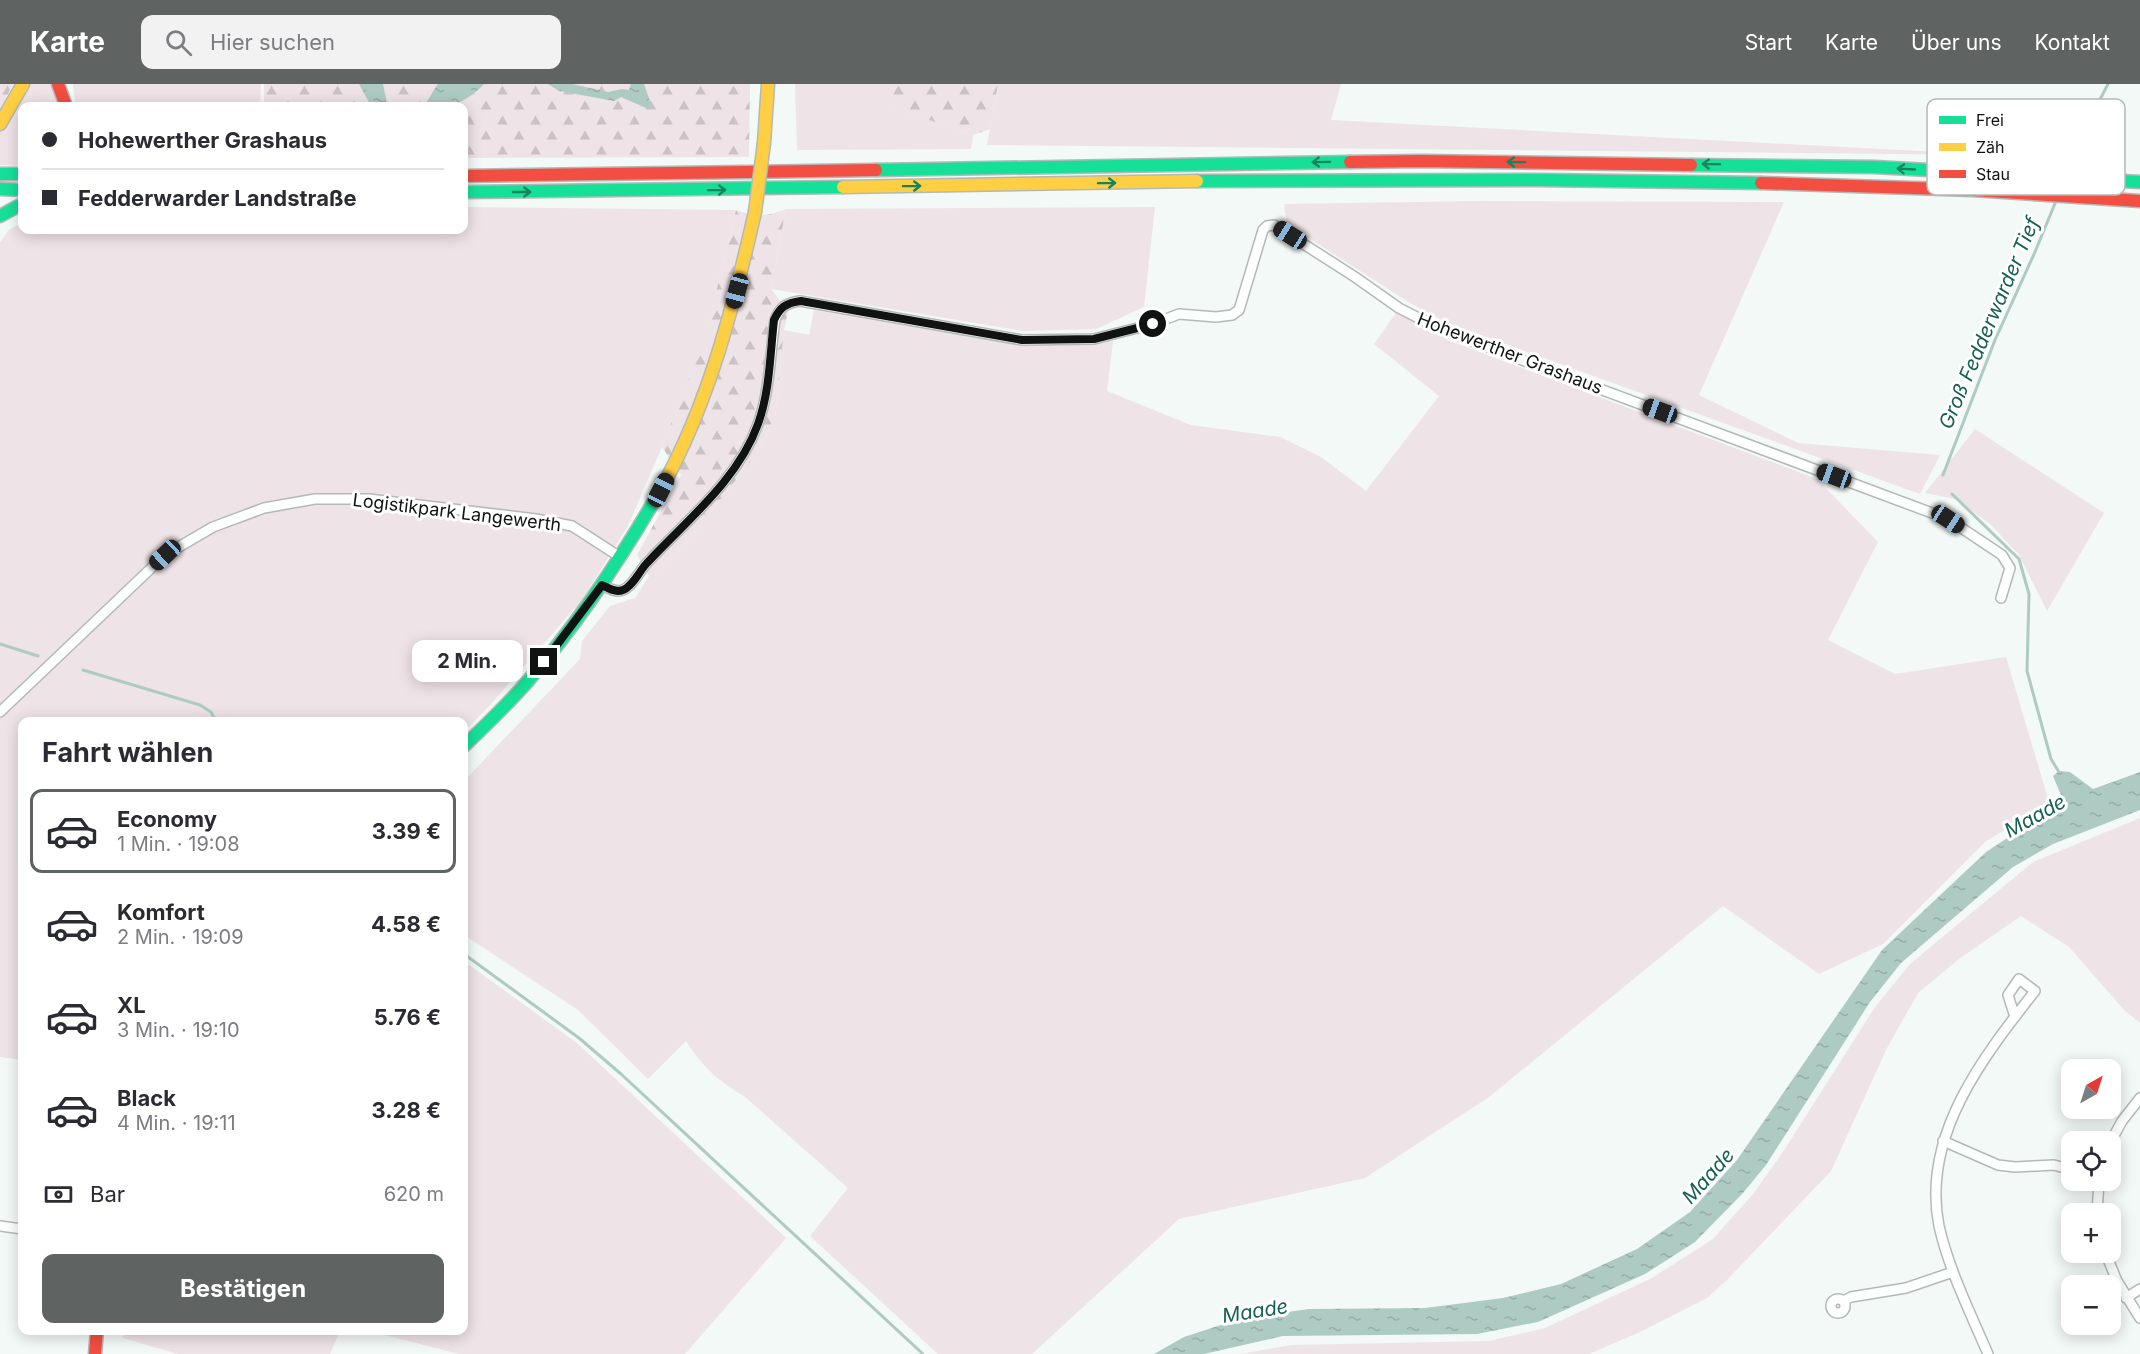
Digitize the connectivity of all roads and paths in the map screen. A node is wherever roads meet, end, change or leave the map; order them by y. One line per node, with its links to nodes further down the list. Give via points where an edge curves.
1 (23, 84): 5 (main road)
2 (58, 84): 4 (main road)
3 (768, 84): 20 (main road, bridge, via 755,212 726,331 691,428 661,490)
4 (65, 102)
5 (0, 124)
6 (1927, 170): 9 (main road, one-way to 9, via 1409,161)
7 (0, 174): 8 (main road)
8 (18, 174)
9 (468, 176)
10 (2125, 181): 11 (main road, one-way to 10)
11 (2140, 182)
12 (1927, 188): 15 (main road, one-way to 12, via 1435,178)
13 (0, 189): 14 (main road)
14 (18, 190)
15 (468, 192)
16 (2056, 195): 17 (main road, one-way to 17)
17 (2140, 201)
18 (18, 206): 19 (main road)
19 (0, 216)
20 (620, 557): 21 (main road); 23 (street, Logistikpark Langewerth, via 572,526 536,519 369,499 315,499 264,508 213,527 165,555)
21 (602, 585): 22 (street, Hohewerther Grashaus, via 616,591 628,586 726,479 742,455 758,425 765,399 774,320 788,303 801,301 1022,340 1094,339 1179,314 1232,315 1239,310 1263,230 1274,225 1399,308 1442,330 1948,519 2002,555 2010,568); 24 (main road, via 535,673)
22 (2001, 598)
23 (0, 712)
24 (468, 742)
25 (2015, 1017): 28 (street, via 1966,1088)
26 (2140, 1098): 27 (street)
27 (2117, 1131)
28 (1943, 1141): 29 (street, via 1998,1165); 33 (street, via 1937,1202 1939,1225)
29 (2061, 1167)
30 (0, 1226): 31 (street)
31 (18, 1228)
32 (2110, 1263): 35 (street)
33 (1953, 1272): 36 (street, via 1906,1288); 40 (street)
34 (2140, 1289): 35 (street)
35 (2126, 1298): 37 (street)
36 (1844, 1301)
37 (2140, 1318)
38 (97, 1335): 39 (main road)
39 (95, 1354)
40 (1988, 1354)

